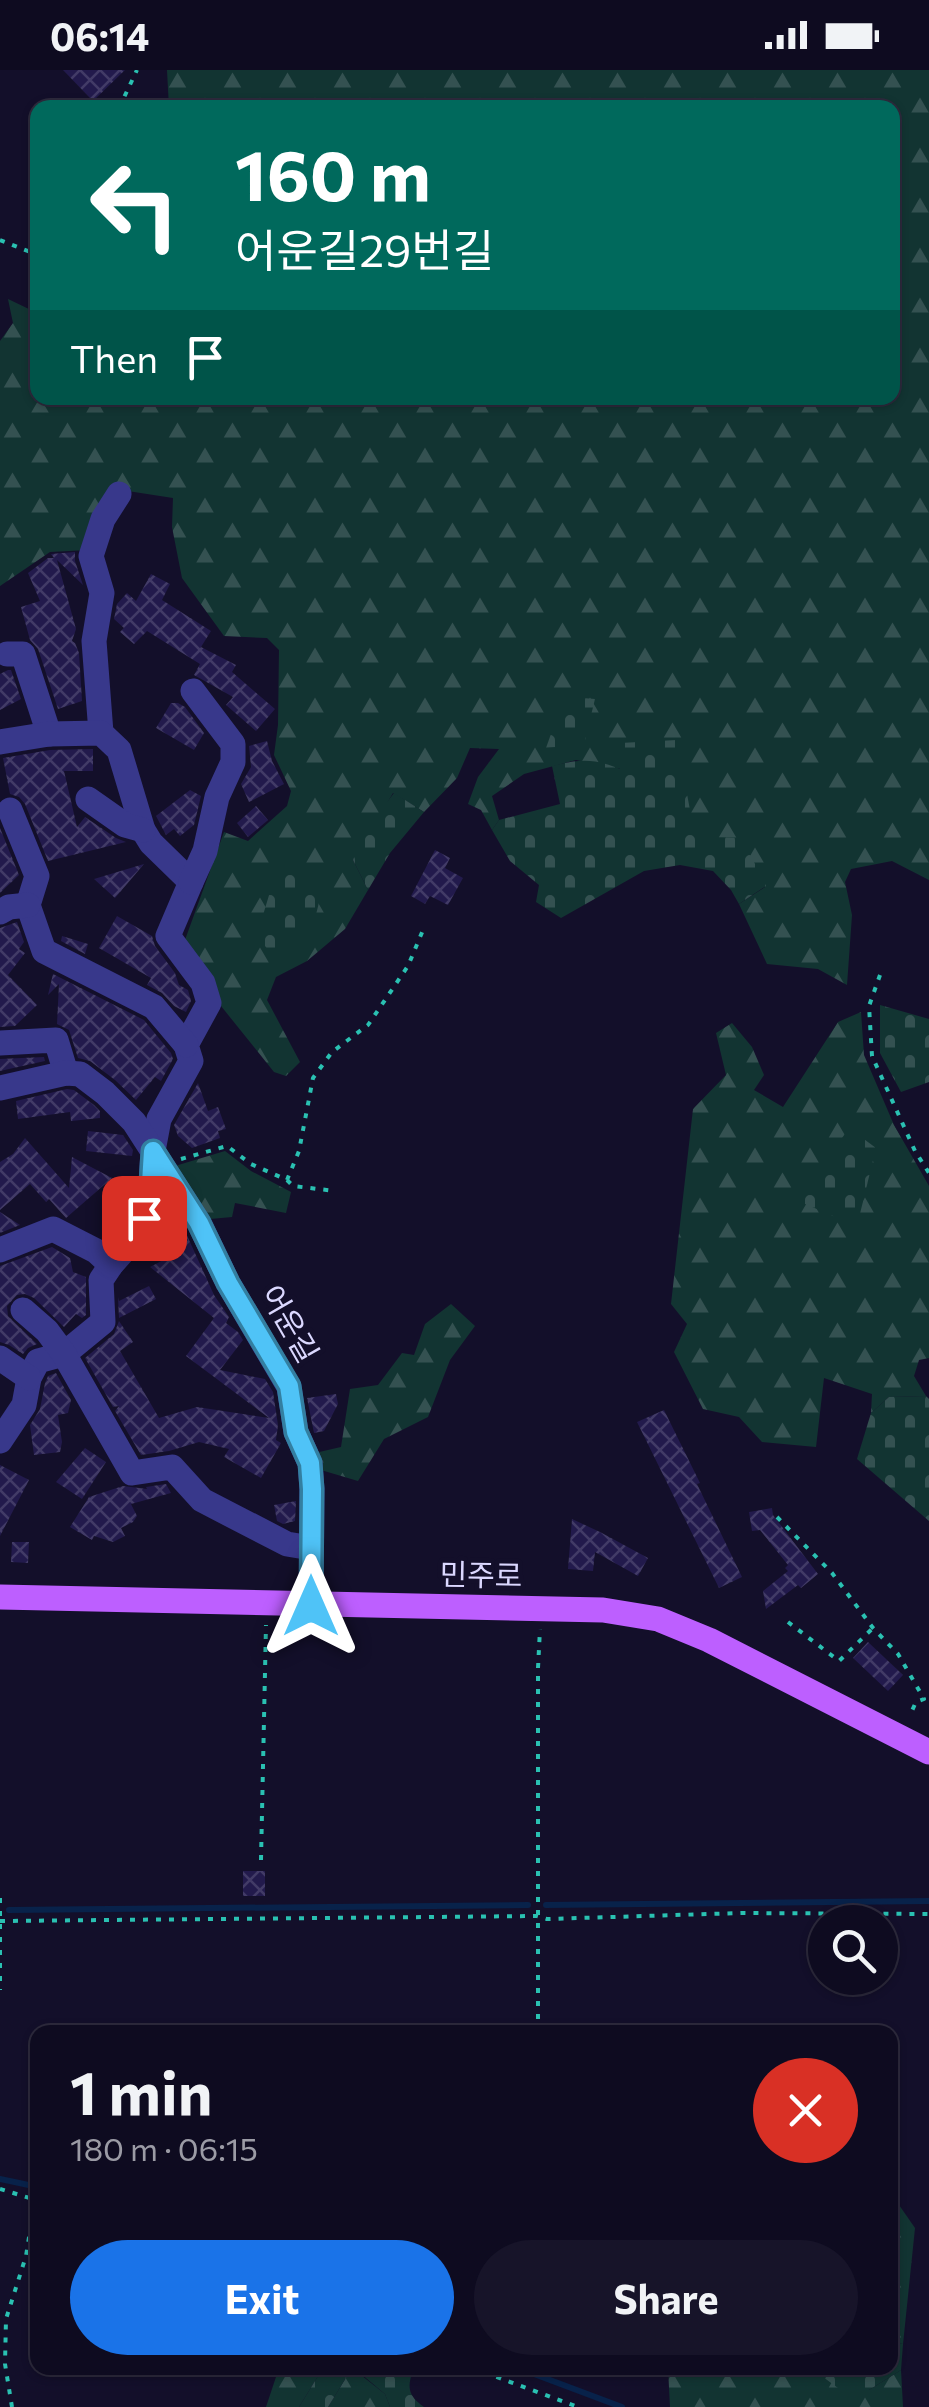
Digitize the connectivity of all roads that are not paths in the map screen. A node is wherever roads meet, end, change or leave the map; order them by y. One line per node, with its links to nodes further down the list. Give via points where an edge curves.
1 (120, 494): 4 (street, via 103,518 92,556 102,592 94,641)
2 (7, 654): 5 (street, via 23,654)
3 (193, 691): 10 (street, via 233,744 233,762)
4 (101, 733): 5 (street); 9 (street, via 119,750)
5 (50, 734): 6 (street)
6 (0, 742)
7 (88, 799): 9 (street)
8 (10, 810): 11 (street, via 36,876)
9 (142, 830): 10 (street)
10 (190, 882): 14 (street, via 168,936 203,983 208,1002)
11 (28, 904): 12 (street); 14 (street, via 44,951 154,1007)
12 (0, 912)
13 (0, 1043): 15 (street, 어운길, via 56,1040)
14 (186, 1045): 17 (street, via 191,1060 159,1119)
15 (66, 1073): 16 (street); 17 (street, 어운길, via 80,1074 106,1093)
16 (0, 1088)
17 (153, 1151): 19 (street, via 150,1199 136,1236); 25 (street, 어운길, via 289,1386 296,1432 310,1463)
18 (0, 1250): 19 (street, via 53,1229)
19 (111, 1264): 21 (street, via 101,1280 103,1322)
20 (23, 1310): 21 (street)
21 (64, 1354): 23 (street, via 38,1361); 25 (street, via 132,1472 172,1467 202,1500 287,1544)
22 (0, 1358): 23 (street)
23 (29, 1378): 24 (street, via 24,1404)
24 (0, 1442)
25 (311, 1548): 27 (street, 어운길)
26 (0, 1598): 27 (main road, 민주로)
27 (311, 1606): 28 (main road, 민주로, via 603,1610 658,1619)
28 (929, 1752)

